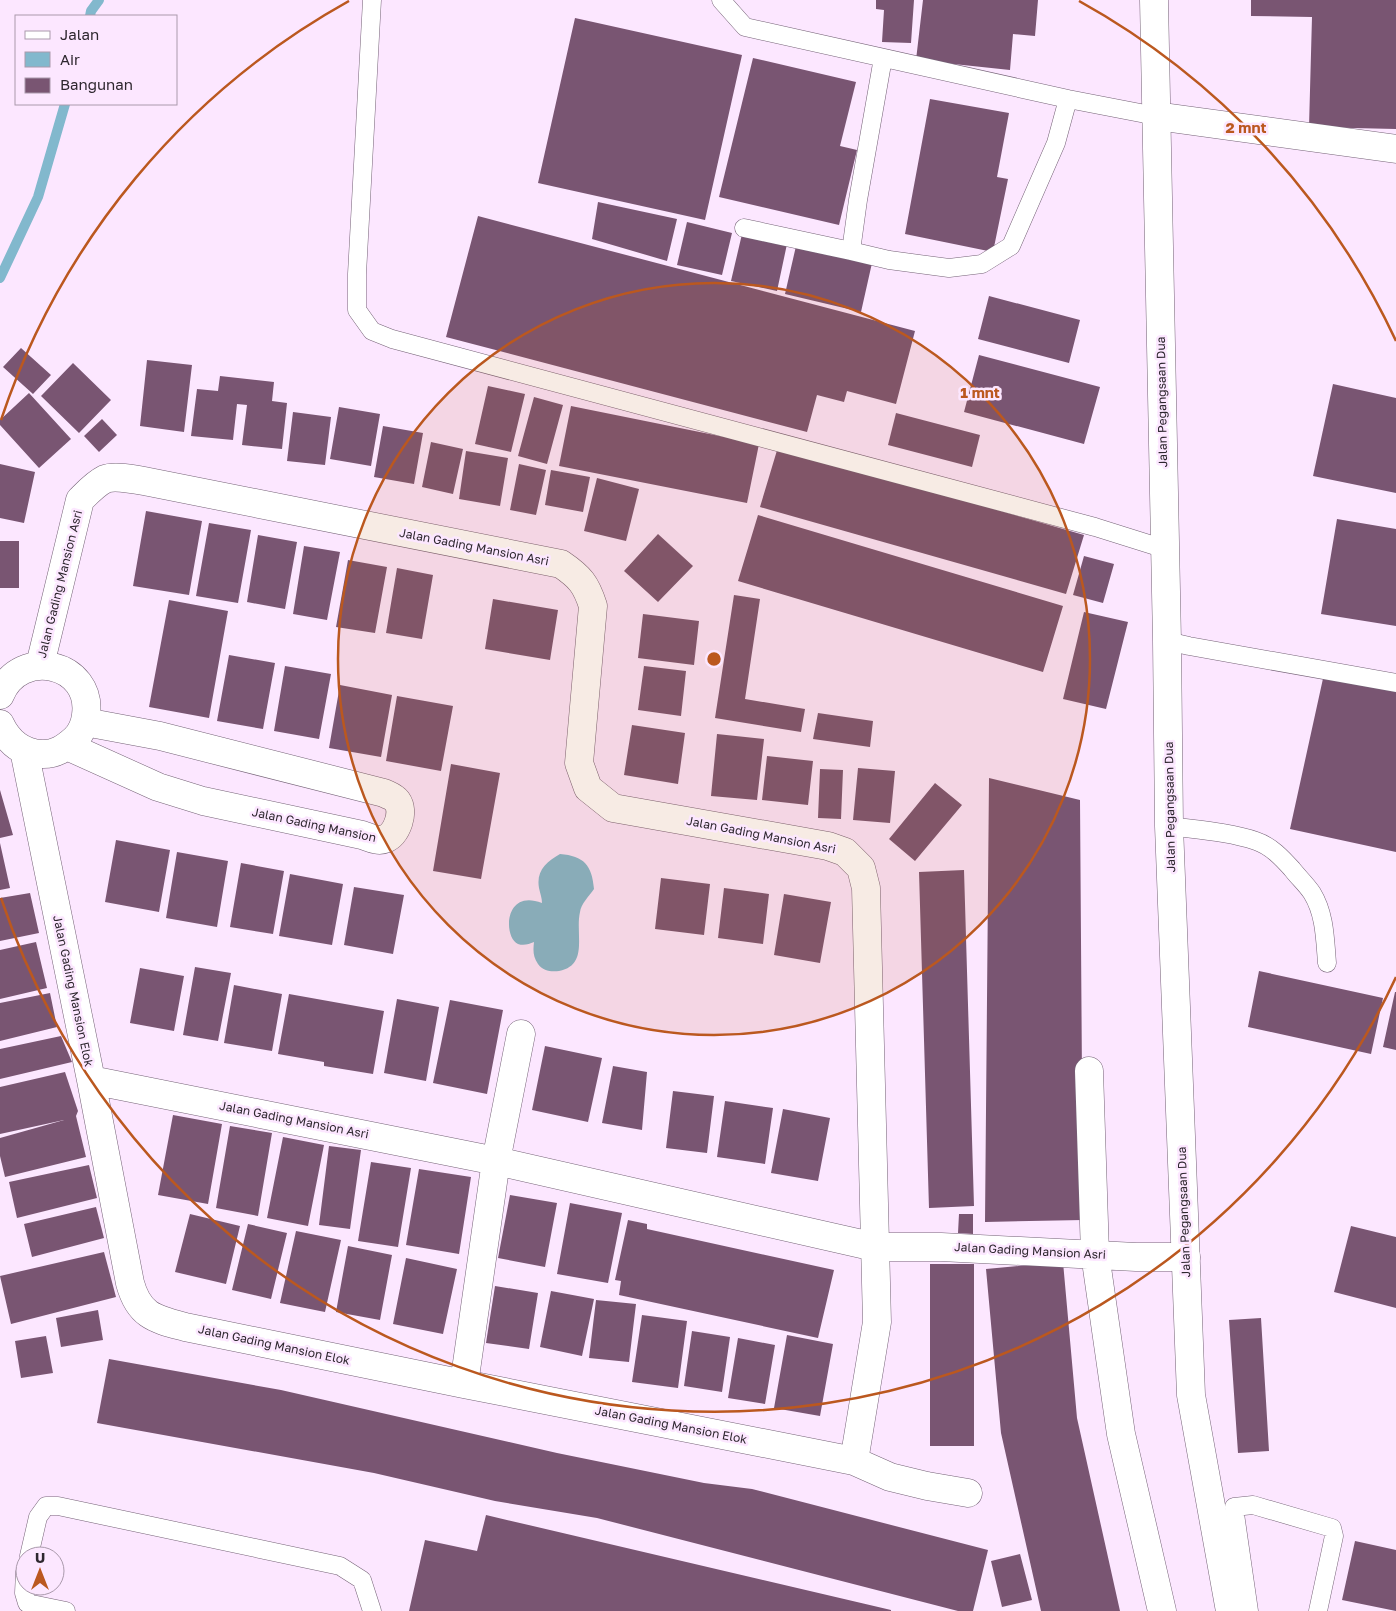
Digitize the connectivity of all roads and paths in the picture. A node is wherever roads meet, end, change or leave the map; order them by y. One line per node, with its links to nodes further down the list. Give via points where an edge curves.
1 (372, 0): 10 (lane, via 356,310 372,331)
2 (721, 0): 4 (lane, via 745,27)
3 (1154, 0): 6 (street, Jalan Pegangsaan Dua)
4 (883, 58): 5 (lane); 9 (lane)
5 (1068, 99): 6 (lane); 9 (lane, via 1056,142 1011,246 982,264 949,268)
6 (1156, 116): 7 (street); 10 (street, Jalan Pegangsaan Dua)
7 (1396, 149)
8 (744, 228): 9 (lane)
9 (852, 251)
10 (1165, 549): 11 (street, Jalan Pegangsaan Dua)
11 (1167, 641): 14 (lane); 19 (street, Jalan Pegangsaan Dua)
12 (40, 665): 13 (street); 15 (street, via 64,670 73,678 85,698); 25 (street, Jalan Gading Mansion Asri, via 80,500 106,478 149,482 561,564 577,575 587,588 593,606 579,763 588,788 613,808 828,846 845,852 861,868 866,888)
13 (4, 681)
14 (1396, 684)
15 (85, 722): 17 (street); 17 (street, Jalan Gading Mansion, via 160,736 384,793 398,802 399,822 391,835 377,840 203,801 158,787)
16 (0, 724): 18 (street, via 9,739)
17 (67, 746): 18 (street, via 44,754)
18 (24, 750): 23 (street, Jalan Gading Mansion Elok)
19 (1170, 826): 20 (lane, via 1257,841 1285,861 1318,904 1324,925); 27 (street, Jalan Pegangsaan Dua)
20 (1327, 963)
21 (521, 1034): 24 (street)
22 (1089, 1071): 26 (street)
23 (91, 1080): 24 (street, Jalan Gading Mansion Asri); 28 (street, Jalan Gading Mansion Elok, via 130,1283 134,1297 144,1310 166,1322 185,1327)
24 (496, 1161): 25 (street, Jalan Gading Mansion Asri); 28 (street)
25 (875, 1247): 26 (street, Jalan Gading Mansion Asri); 29 (street, Jalan Gading Mansion Asri, via 878,1322)
26 (1095, 1254): 27 (street, Jalan Gading Mansion Asri); 37 (street, via 1120,1434)
27 (1186, 1257): 31 (street, Jalan Pegangsaan Dua, via 1191,1395)
28 (464, 1384): 29 (street, Jalan Gading Mansion Elok)
29 (854, 1461): 30 (street, Jalan Gading Mansion Elok, via 890,1477)
30 (968, 1494)
31 (1210, 1496): 32 (lane); 38 (street, Jalan Pegangsaan Dua)
32 (1234, 1508): 39 (lane); 40 (lane, via 1253,1505 1332,1528 1334,1536)
33 (31, 1546): 36 (lane, via 38,1517 46,1506 58,1506 340,1566 362,1580)
34 (25, 1596): 35 (lane, via 27,1603)
35 (66, 1611)
36 (372, 1611)
37 (1162, 1611)
38 (1230, 1611)
39 (1249, 1611)
40 (1318, 1611)

